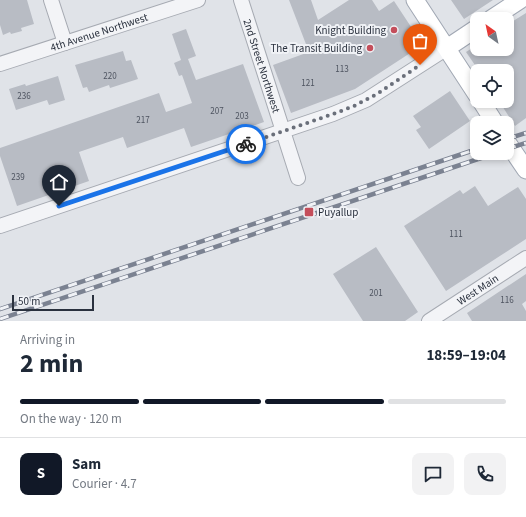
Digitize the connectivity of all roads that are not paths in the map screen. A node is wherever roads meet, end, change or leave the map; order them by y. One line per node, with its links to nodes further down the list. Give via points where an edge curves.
1 (51, 0): 8 (street)
2 (198, 0): 8 (street, 4th Avenue Northwest)
3 (241, 0): 12 (street, 2nd Street Northwest)
4 (415, 0): 9 (main road)
5 (520, 0): 6 (main road)
6 (502, 12)
7 (470, 33): 9 (main road)
8 (65, 43): 10 (street, 4th Avenue Northwest)
9 (446, 48): 11 (main road); 12 (street, via 366,100)
10 (0, 64)
11 (470, 84)
12 (283, 132): 15 (street, 2nd Street Northwest); 16 (street)
13 (514, 152): 14 (main road)
14 (526, 170)
15 (298, 178)
16 (0, 226)
17 (526, 258): 18 (street, West Main)
18 (429, 321)

